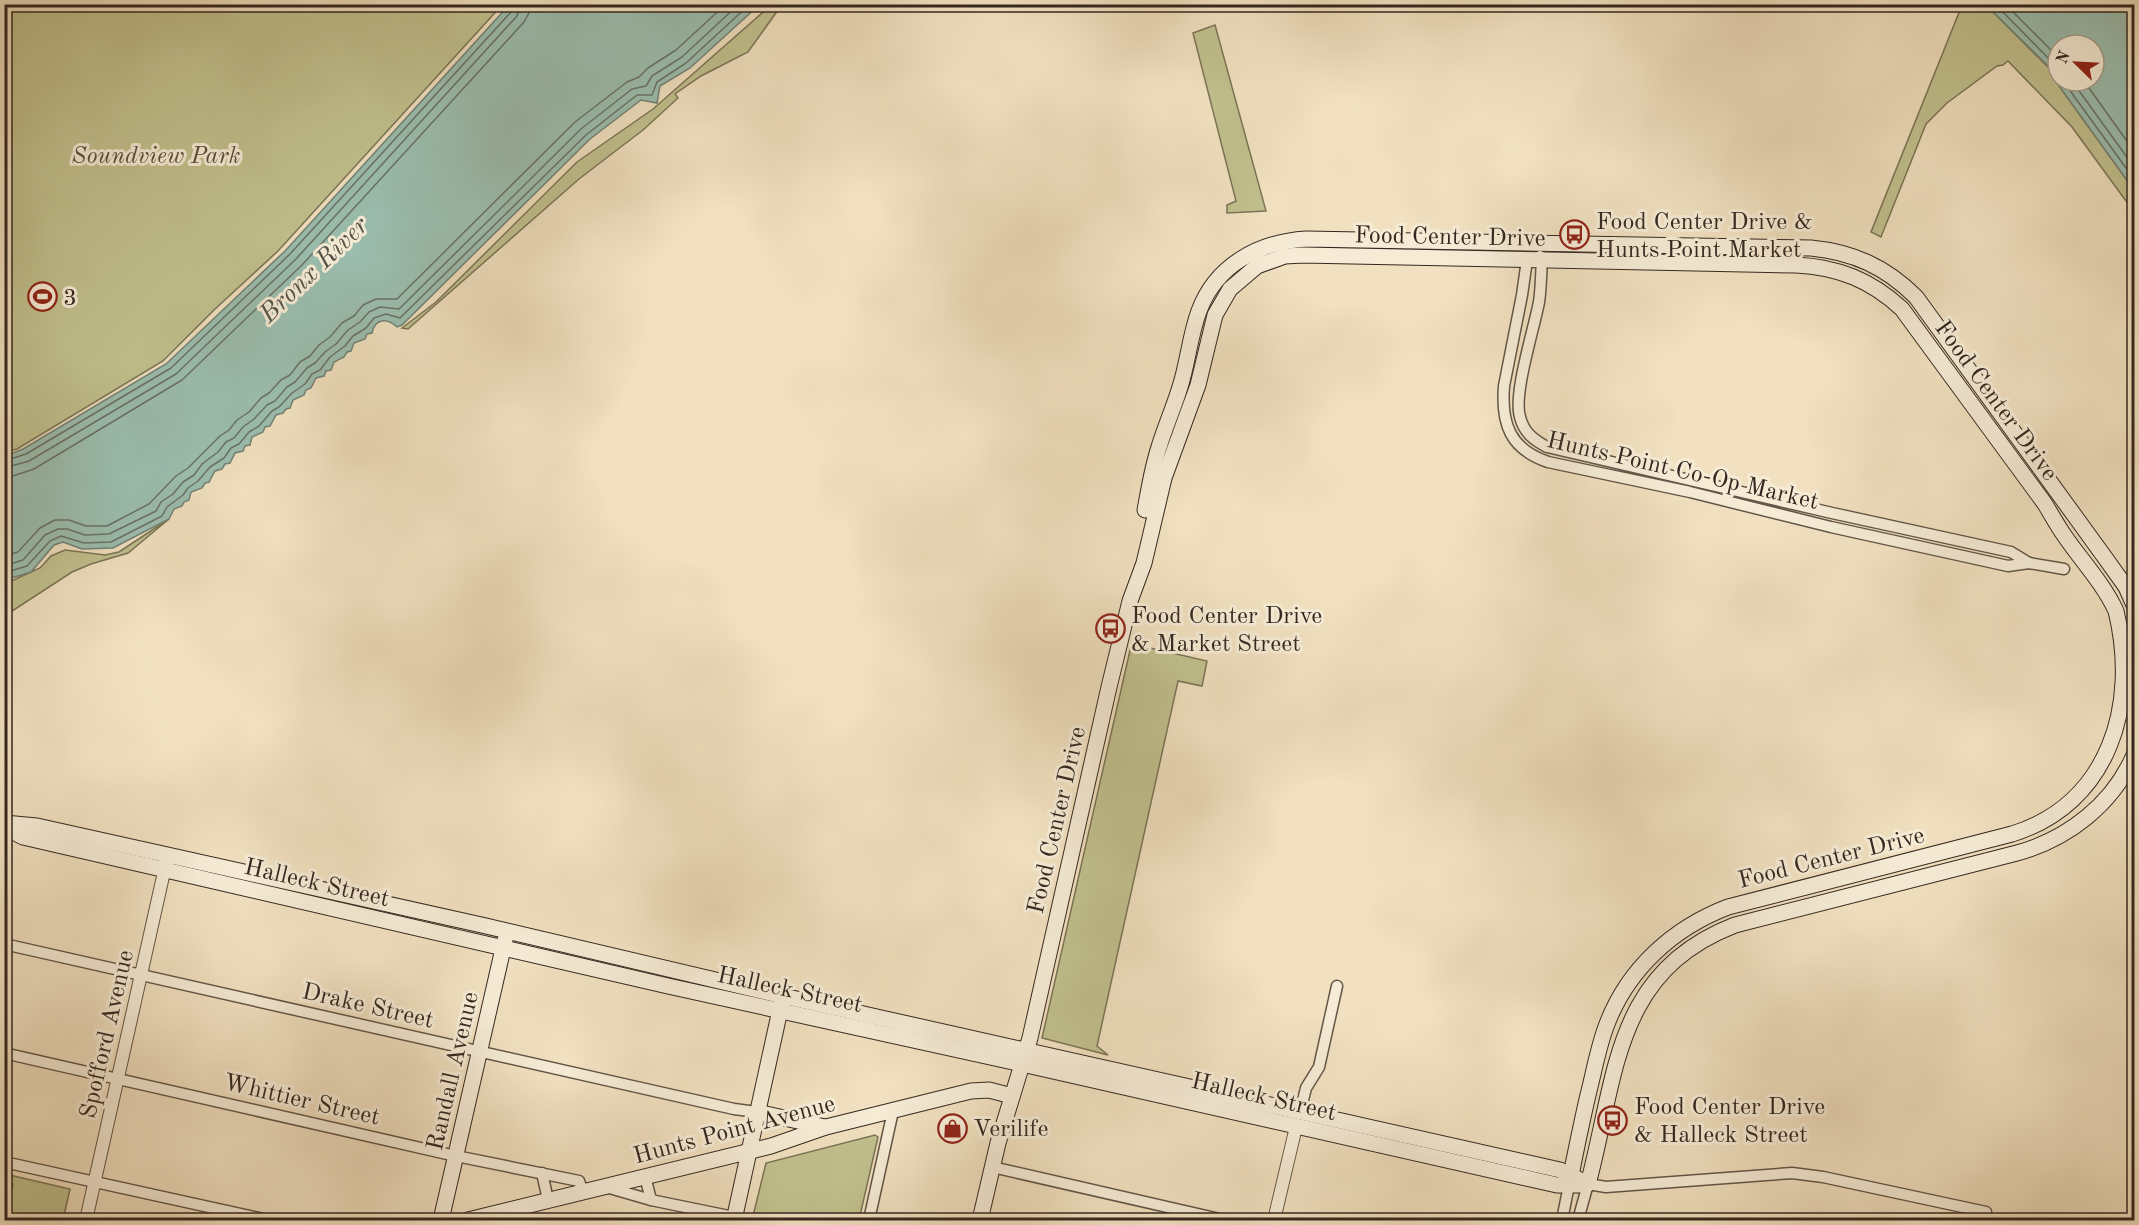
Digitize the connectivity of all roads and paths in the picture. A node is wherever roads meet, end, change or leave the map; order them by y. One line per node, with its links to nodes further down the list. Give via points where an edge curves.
1 (1454, 241): 2 (main road, Food Center Drive); 3 (main road); 8 (main road, Food Center Drive, via 1284,240 1248,253 1218,278 1198,313 1181,384 1159,448)
2 (1533, 243): 4 (street); 9 (main road, Food Center Drive, via 1811,248 1845,253 1874,265 1900,282 1930,315 2126,587)
3 (1353, 256): 4 (main road, Food Center Drive); 8 (main road, Food Center Drive, via 1294,255 1275,259 1247,273 1224,297 1215,315 1198,385 1164,478 1144,563)
4 (1535, 260): 5 (main road, Food Center Drive, via 1812,266 1854,276 1880,290 1902,309); 6 (street, Hunts Point Co-Op Market, via 1539,300 1519,415 1534,440 1548,447 2011,552); 6 (street, Hunts Point Co-Op Market, via 1522,295 1503,386 1506,423 1533,457 2008,566)
5 (2044, 504): 10 (main road); 15 (main road, Food Center Drive, via 2108,597 2125,638 2130,681 2128,711 2106,766 2066,808 2026,830)
6 (2029, 563): 7 (street, Hunts Point Co-Op Market)
7 (2064, 569)
8 (1130, 602): 24 (main road, Food Center Drive)
9 (2134, 605)
10 (2134, 611)
11 (2134, 754): 14 (main road, Food Center Drive, via 2103,803 2064,834 2033,849)
12 (4, 825): 13 (main road, Halleck Street, via 17,836)
13 (166, 863): 16 (main road, Halleck Street); 18 (main road, Halleck Street); 19 (street, Spofford Avenue)
14 (1954, 870): 15 (main road); 39 (main road, Food Center Drive, via 1735,926 1706,938 1679,957 1647,991 1625,1033)
15 (1824, 882): 37 (main road, Food Center Drive, via 1712,913 1667,940 1642,966 1621,994 1606,1026)
16 (507, 931): 18 (main road, Randall Avenue); 21 (main road, Halleck Street)
17 (4, 944): 19 (street, Drake Street)
18 (503, 948): 21 (main road, Halleck Street); 22 (main road, Randall Avenue)
19 (141, 975): 22 (street, Drake Street); 25 (street, Spofford Avenue)
20 (1337, 986): 29 (street, via 1319,1067 1306,1088)
21 (782, 1004): 24 (main road, Halleck Street); 28 (main road)
22 (480, 1052): 28 (street, Drake Street); 32 (main road, Randall Avenue)
23 (4, 1053): 25 (street, Whittier Street)
24 (1025, 1057): 26 (main road, Food Center Drive); 29 (main road, Halleck Street)
25 (118, 1079): 32 (street, Whittier Street); 38 (street, Spofford Avenue)
26 (1012, 1096): 27 (main road, Hunts Point Avenue, via 989,1090 971,1091); 34 (main road, Food Center Drive)
27 (893, 1111): 30 (main road, Hunts Point Avenue); 50 (street)
28 (758, 1112): 30 (main road); 31 (main road)
29 (1298, 1119): 37 (main road, Halleck Street, via 1560,1170); 53 (street)
30 (826, 1127): 31 (main road, Hunts Point Avenue)
31 (749, 1151): 36 (main road, Hunts Point Avenue); 45 (main road)
32 (456, 1156): 35 (street, Whittier Street); 48 (main road, Randall Avenue)
33 (4, 1162): 38 (street)
34 (992, 1167): 51 (main road, Food Center Drive); 52 (street)
35 (542, 1173): 41 (street, Whittier Street, via 579,1181); 42 (street)
36 (645, 1176): 40 (main road, Hunts Point Avenue); 43 (street)
37 (1570, 1180): 39 (main road, Halleck Street); 54 (street)
38 (94, 1182): 46 (street, Spofford Avenue); 47 (street)
39 (1588, 1184): 44 (street, via 1618,1186 1792,1173); 55 (street)
40 (604, 1186): 41 (main road, Hunts Point Avenue); 43 (street)
41 (583, 1192): 42 (main road, Hunts Point Avenue)
42 (548, 1200): 49 (main road, Hunts Point Avenue)
43 (651, 1200): 45 (street)
44 (1986, 1212)
45 (734, 1219)
46 (86, 1221)
47 (268, 1221)
48 (441, 1221)
49 (468, 1221)
50 (869, 1221)
51 (980, 1221)
52 (1224, 1221)
53 (1274, 1221)
54 (1562, 1221)
55 (1578, 1221)

